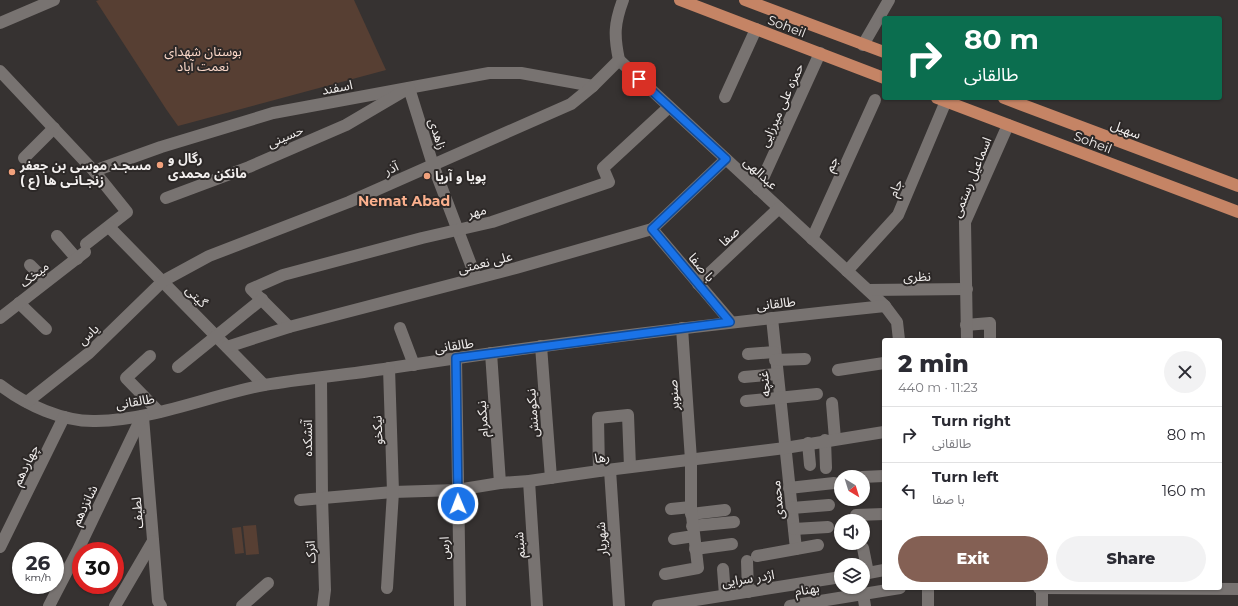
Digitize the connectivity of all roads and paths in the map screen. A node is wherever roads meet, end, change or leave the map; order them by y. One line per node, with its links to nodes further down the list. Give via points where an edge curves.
1 (54, 0): 6 (street)
2 (623, 0): 12 (street, via 618,11 614,35)
3 (680, 0): 8 (main road, Soheil)
4 (745, 0): 9 (main road)
5 (889, 0): 9 (street)
6 (30, 4): 7 (street)
7 (0, 23)
8 (756, 29): 11 (main road, Soheil); 17 (street)
9 (863, 45): 10 (main road)
10 (882, 51)
11 (820, 53): 14 (main road, Soheil); 29 (street, حمزه علی میرزایی)
12 (619, 60): 15 (street, آذر); 21 (street, عبدالهی)
13 (0, 72): 23 (street)
14 (882, 77)
15 (593, 86): 16 (street, اسفند, via 521,74 489,73); 26 (street, آذر, via 571,104)
16 (409, 88): 26 (street, زاهدی); 27 (street, اسفند, via 273,113 161,147); 30 (street, حسینی, via 346,125 249,167)
17 (725, 98)
18 (876, 100): 37 (street, جم)
19 (942, 100): 22 (main road, Soheil); 40 (street, جام, via 898,215)
20 (1009, 100): 28 (main road, سهیل)
21 (669, 107): 25 (street, عبدالهی); 35 (street, مهر, via 603,168 609,182 492,222)
22 (1008, 125): 32 (main road, Soheil); 45 (street, اسماعیل رستمی, via 965,222)
23 (54, 128): 24 (street); 27 (street)
24 (24, 158)
25 (726, 159): 29 (street, عبدالهی); 34 (street, علی نعمتی)
26 (433, 165): 35 (street, زاهدی); 42 (street, آذر, via 349,202 209,256)
27 (94, 171): 33 (street, میخک, via 127,212)
28 (1238, 186)
29 (758, 189): 31 (street, عبدالهی)
30 (166, 198)
31 (779, 208): 37 (street, عبدالهی); 44 (street, صفا)
32 (1238, 212)
33 (109, 227): 38 (street, میخک); 42 (street, گیتی)
34 (652, 229): 41 (street, علی نعمتی); 44 (street, با صفا)
35 (457, 230): 41 (street, زاهدی); 47 (street, مهر, via 283,275 251,289)
36 (57, 236): 38 (street)
37 (812, 239): 40 (street, عبدالهی)
38 (83, 252): 43 (street, میخک)
39 (30, 265): 43 (street)
40 (847, 271): 46 (street, عبدالهی)
41 (476, 278): 54 (street, علی نعمتی)
42 (163, 281): 58 (street, گیتی); 83 (street, یاس, via 89,353)
43 (46, 282): 48 (street, میخک)
44 (698, 284): 52 (street, با صفا)
45 (967, 288): 46 (street, نظری); 53 (street, اسماعیل رستمی)
46 (868, 290): 49 (street, عبدالهی)
47 (262, 299): 54 (street); 58 (street)
48 (19, 303): 50 (street, میخک); 57 (street)
49 (885, 306): 51 (street, طالقانی); 59 (street, via 897,322)
50 (0, 318)
51 (772, 318): 52 (street, طالقانی); 67 (street, غنچه)
52 (730, 322): 56 (street, طالقانی)
53 (966, 325): 60 (street, اسماعیل رستمی); 61 (street, via 990,323)
54 (289, 327): 63 (street, علی نعمتی)
55 (400, 328): 71 (street)
56 (682, 328): 62 (street, طالقانی); 92 (street, صنوبر)
57 (46, 329)
58 (216, 336): 63 (street, گیتی); 72 (street)
59 (899, 338)
60 (967, 338)
61 (990, 338)
62 (541, 346): 64 (street, طالقانی); 99 (street, نیکومنش)
63 (227, 347): 78 (street, گیتی)
64 (491, 354): 68 (street, طالقانی); 101 (street, نیکمرام)
65 (748, 354): 67 (street)
66 (150, 356): 85 (street, via 126,378)
67 (775, 356): 69 (street); 75 (street, غنچه)
68 (456, 358): 71 (street, طالقانی); 104 (street, ارس)
69 (804, 359)
70 (882, 363): 74 (street)
71 (414, 365): 73 (street, طالقانی)
72 (178, 367)
73 (389, 368): 77 (street, طالقانی); 105 (street, نیکخو)
74 (838, 370)
75 (777, 374): 76 (street); 81 (street, غنچه)
76 (744, 377)
77 (321, 378): 78 (street, طالقانی); 106 (street, آتشکده)
78 (264, 385): 85 (street, طالقانی)
79 (1, 390): 83 (street, طالقانی)
80 (817, 394): 81 (street)
81 (779, 398): 82 (street); 91 (street, غنچه)
82 (746, 401)
83 (27, 402): 87 (street, طالقانی)
84 (832, 403): 89 (street)
85 (159, 412): 86 (street, طالقانی)
86 (142, 416): 87 (street, طالقانی, via 97,421); 120 (street, لطیف); 142 (street, شانزدهم)
87 (64, 417): 123 (street, چهاردهم)
88 (882, 432): 89 (street, رها)
89 (830, 440): 90 (street, رها); 95 (street)
90 (808, 443): 91 (street, رها); 93 (street)
91 (785, 448): 92 (street, رها); 103 (street, محمدی)
92 (691, 460): 94 (street, رها); 111 (street, صنوبر)
93 (810, 465)
94 (630, 467): 96 (street, رها); 96 (street, شهریار, via 628,415 598,418)
95 (826, 468)
96 (604, 470): 99 (street, رها); 149 (street, شهریار)
97 (882, 476): 98 (street)
98 (870, 477)
99 (551, 478): 100 (street, رها)
100 (530, 481): 101 (street, رها); 148 (street, شبنم)
101 (500, 483): 104 (street, رها)
102 (834, 483): 103 (street)
103 (790, 488): 109 (street, محمدی)
104 (457, 490): 105 (street, رها); 147 (street, ارس)
105 (393, 492): 106 (street, رها); 132 (street, نیکخو)
106 (322, 497): 107 (street, رها); 146 (street, اترک, via 325,590)
107 (300, 500)
108 (828, 506): 109 (street)
109 (792, 508): 117 (street, محمدی)
110 (672, 509): 111 (street)
111 (691, 510): 112 (street); 118 (street, صنوبر)
112 (725, 510)
113 (870, 514): 114 (street)
114 (882, 514)
115 (734, 522): 118 (street)
116 (828, 526): 117 (street)
117 (794, 529): 125 (street, محمدی)
118 (693, 531): 119 (street); 124 (street, صنوبر)
119 (674, 539)
120 (153, 541): 143 (street); 144 (street, لطیف, via 158,601)
121 (732, 544): 124 (street)
122 (818, 545): 125 (street)
123 (0, 548)
124 (695, 549): 129 (street, صنوبر, via 698,568)
125 (796, 549): 138 (street, via 752,558)
126 (723, 569): 139 (street)
127 (882, 570): 128 (street)
128 (870, 572)
129 (665, 574)
130 (834, 578): 138 (street, اژدر سرایی)
131 (268, 583): 145 (street)
132 (387, 588)
133 (1222, 589): 134 (street)
134 (1238, 589)
135 (894, 590): 140 (street, بهنام)
136 (928, 590): 152 (street)
137 (1042, 590): 153 (street)
138 (748, 592): 139 (street, اژدر سرایی)
139 (724, 595): 150 (street, اژدر سرایی)
140 (864, 600): 141 (street, بهنام)
141 (803, 605): 151 (street, بهنام)
142 (49, 606)
143 (115, 606)
144 (161, 606)
145 (242, 606)
146 (323, 606)
147 (460, 606)
148 (537, 606)
149 (619, 606)
150 (658, 606)
151 (790, 606)
152 (928, 606)
153 (1042, 606)

